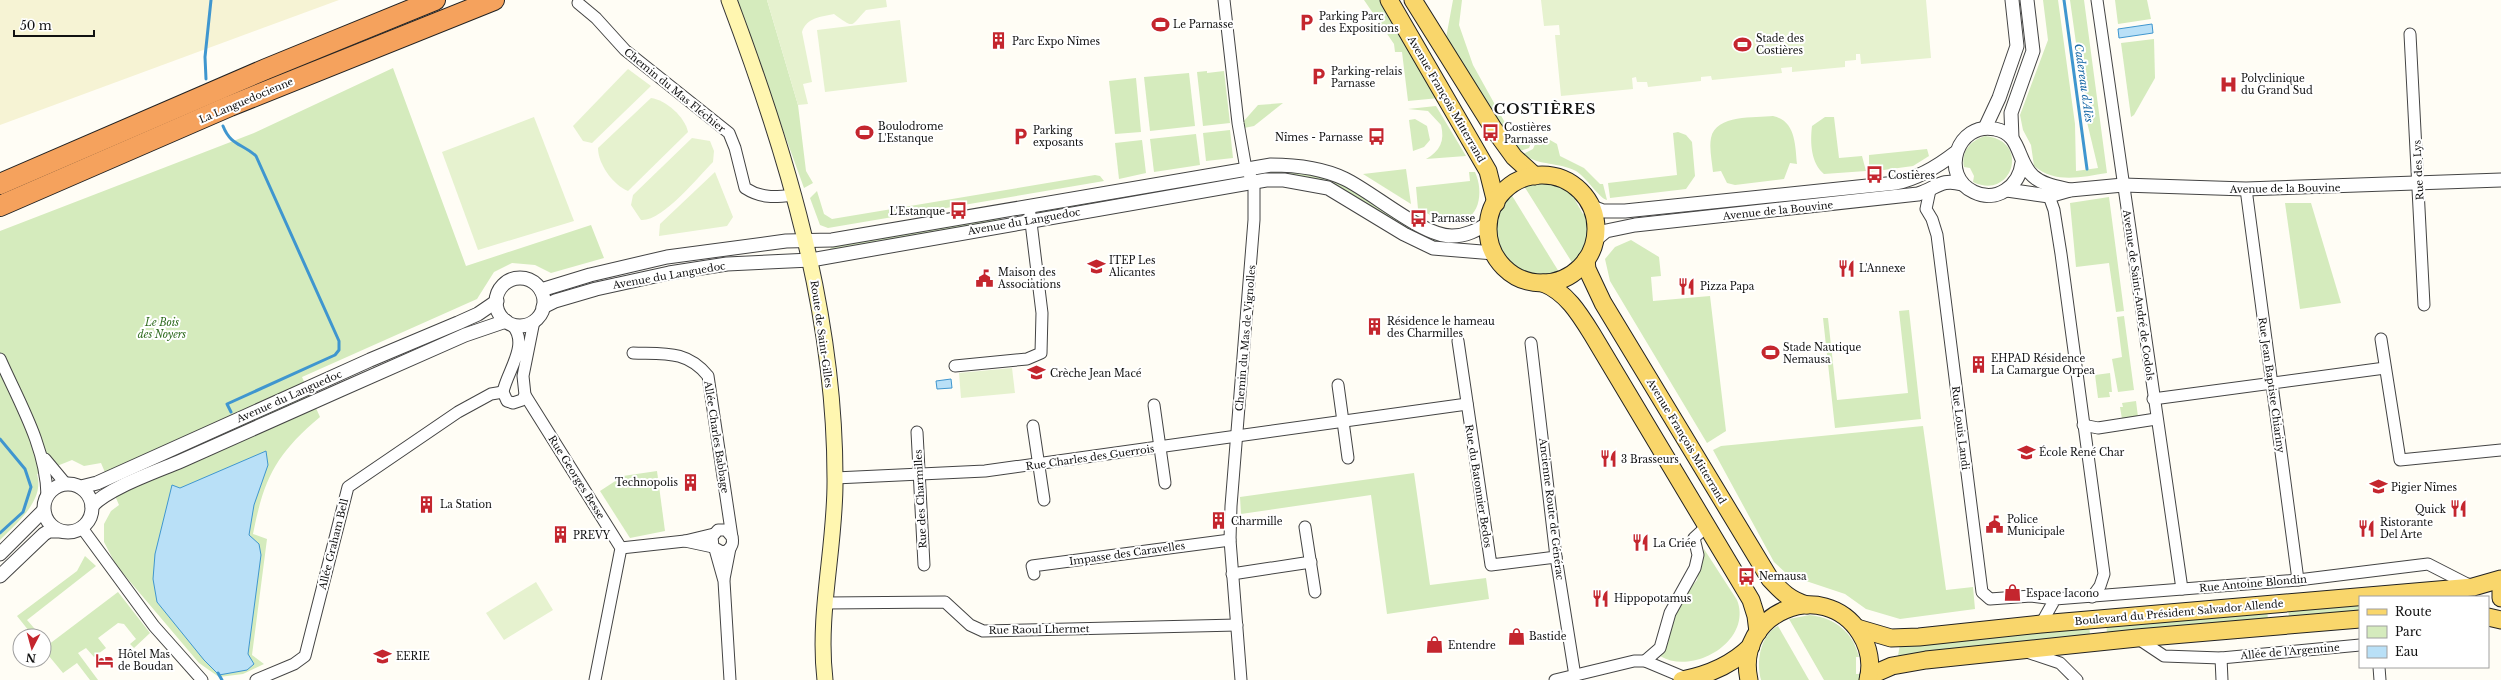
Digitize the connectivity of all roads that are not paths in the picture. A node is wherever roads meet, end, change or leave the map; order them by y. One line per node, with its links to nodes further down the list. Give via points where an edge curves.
1 (435, 0): 20 (highway, La Languedocienne, via 266,69)
2 (494, 0): 31 (highway, La Languedocienne, via 230,106)
3 (729, 0): 28 (main road, Route de Saint-Gilles, via 776,132)
4 (1224, 0): 16 (street)
5 (1389, 0): 30 (main road, Avenue François Mitterrand, via 1488,171)
6 (1413, 0): 17 (main road, Avenue François Mitterrand, via 1493,128 1514,157)
7 (2012, 0): 12 (street, via 2016,46 1997,105)
8 (2027, 0): 13 (street, via 2033,51 2011,113)
9 (2097, 0): 23 (street, Avenue de Saint-André de Codols, via 2119,139)
10 (578, 3): 28 (street, Chemin du Mas Fléchier, via 596,18 625,50 729,134 745,188 756,195 768,198)
11 (2410, 34): 22 (street, Rue des Lys)
12 (1985, 128): 13 (street, via 1995,129); 14 (street, via 1966,136)
13 (2012, 138): 15 (street, via 2021,154)
14 (1955, 153): 21 (street, via 1957,175); 33 (street, Avenue de la Bouvine, via 1937,167 1896,183 1625,211 1603,211)
15 (2022, 163): 26 (street, via 2018,178); 27 (street, Avenue de la Bouvine, via 2034,177 2044,183)
16 (1246, 169): 19 (street); 32 (street, Avenue du Languedoc); 35 (street, Avenue du Languedoc, via 1290,165 1329,173 1361,188 1411,220 1447,235 1465,235)
17 (1535, 176): 30 (main road, via 1510,185); 33 (main road, via 1554,177 1570,184 1584,196)
18 (2501, 180): 22 (street, Avenue de la Bouvine)
19 (1254, 182): 34 (street, Avenue du Languedoc); 38 (street, Avenue du Languedoc, via 1284,180 1328,188 1404,234 1433,248); 67 (street, Chemin du Mas de Vignolles, via 1254,220)
20 (0, 184)
21 (1962, 184): 25 (street, Avenue de la Bouvine, via 1943,182); 26 (street, via 1970,190 1988,196)
22 (2418, 184): 24 (street, Avenue de la Bouvine); 44 (street, Rue des Lys)
23 (2123, 185): 24 (street, Avenue de la Bouvine); 27 (street, Avenue de la Bouvine); 59 (street, Avenue de Saint-André de Codols)
24 (2246, 189): 55 (street, Rue Jean Baptiste Chiariny)
25 (1930, 190): 36 (street, Avenue de la Bouvine, via 1918,194 1635,225 1606,231); 112 (street, Rue Louis Landi, via 1926,208 1937,235 1982,592 1990,599 2031,596)
26 (2007, 190): 29 (street, Avenue de la Bouvine)
27 (2070, 190): 29 (street, Avenue de la Bouvine)
28 (795, 195): 37 (main road, Route de Saint-Gilles)
29 (2049, 196): 64 (street, via 2057,232)
30 (1496, 203): 35 (main road)
31 (0, 206)
32 (1029, 206): 34 (street); 37 (street, Avenue du Languedoc, via 832,240)
33 (1590, 206): 36 (main road, via 1595,222)
34 (1031, 220): 39 (street, Avenue du Languedoc); 53 (street, via 1042,313 1041,353 1027,359)
35 (1489, 223): 38 (main road, via 1489,236)
36 (1594, 241): 40 (main road)
37 (807, 242): 39 (main road, Route de Saint-Gilles); 42 (street, Avenue du Languedoc, via 786,240 667,257 590,275)
38 (1494, 253): 41 (main road, via 1514,275 1530,282)
39 (811, 260): 45 (street, Avenue du Languedoc, via 727,264 669,273 596,289); 74 (main road, Route de Saint-Gilles, via 833,418)
40 (1586, 260): 41 (main road, via 1565,278); 114 (main road, Avenue François Mitterrand, via 1587,269 1603,304 1770,579 1794,602)
41 (1543, 283): 83 (main road, via 1554,287 1577,310)
42 (541, 290): 43 (street, via 530,280 515,279 502,287); 45 (street)
43 (496, 301): 47 (street, via 499,312); 77 (street, Avenue du Languedoc, via 478,314 458,323 356,366 97,483)
44 (2424, 306)
45 (543, 307): 46 (street)
46 (534, 321): 47 (street, via 519,326); 58 (street, via 523,376)
47 (508, 322): 57 (street, via 515,328 519,340); 80 (street, Avenue du Languedoc, via 465,335 116,490 97,500)
48 (2381, 339): 54 (street)
49 (1458, 341): 60 (street, Rue du Batonnier Bedos)
50 (1531, 343): 95 (street, Ancienne Route de Générac)
51 (633, 353): 81 (street, Allée Charles Babbage, via 686,358 696,363 708,376)
52 (0, 359): 70 (street)
53 (955, 366)
54 (2385, 368): 55 (street); 69 (street, via 2400,460)
55 (2272, 383): 59 (street); 102 (street, Rue Jean Baptiste Chiariny)
56 (1338, 384): 63 (street)
57 (504, 388): 58 (street, via 514,381); 58 (street, via 507,401 514,403 522,400); 132 (street, Allée Graham Bell, via 458,412 348,486 305,656 294,664)
58 (524, 391): 91 (street, Rue Georges Besse)
59 (2154, 399): 62 (street, Avenue de Saint-André de Codols)
60 (1466, 404): 63 (street, Rue Charles des Guerrois); 95 (street, Rue du Batonnier Bedos, via 1491,566)
61 (1154, 405): 68 (street)
62 (2156, 419): 64 (street, via 2098,428); 105 (street, Avenue de Saint-André de Codols)
63 (1343, 422): 67 (street, Rue Charles des Guerrois); 71 (street)
64 (2083, 425): 109 (street, via 2104,574 2100,586)
65 (1033, 426): 72 (street)
66 (917, 432): 73 (street, Rue des Charmilles)
67 (1236, 437): 68 (street, Rue Charles des Guerrois); 89 (street, Chemin du Mas de Vignolles)
68 (1160, 447): 72 (street, Rue Charles des Guerrois); 76 (street)
69 (2501, 450)
70 (42, 453): 75 (street); 78 (street)
71 (1348, 458)
72 (1038, 464): 73 (street, Rue Charles des Guerrois); 79 (street)
73 (919, 476): 74 (street, Rue Charles des Guerrois); 97 (street, Rue des Charmilles)
74 (835, 478): 113 (main road, Route de Saint-Gilles, via 834,525)
75 (66, 483): 77 (street); 78 (street, via 56,486)
76 (1164, 483)
77 (81, 487): 80 (street, via 91,498)
78 (47, 495): 82 (street)
79 (1044, 500)
80 (92, 506): 85 (street, via 90,520)
81 (728, 509): 87 (street); 88 (street, Allée Charles Babbage)
82 (43, 510): 86 (street, via 49,524); 94 (street)
83 (1707, 526): 122 (main road, via 1751,600 1756,616); 126 (street, via 1694,538 1698,555 1695,568 1670,612 1660,648)
84 (1306, 527): 96 (street)
85 (82, 528): 86 (street, via 72,532); 131 (street, via 154,626)
86 (60, 531): 100 (street, via 49,531 44,534)
87 (716, 532): 88 (street, via 726,530); 90 (street); 92 (street, via 711,540)
88 (732, 537): 93 (street, via 733,544)
89 (1230, 540): 98 (street, Impasse des Caravelles, via 1032,566); 99 (street, Chemin du Mas de Vignolles)
90 (684, 541): 91 (street); 92 (street)
91 (621, 548): 133 (street)
92 (714, 548): 93 (street, via 722,552); 103 (street)
93 (730, 548): 103 (street)
94 (0, 554)
95 (1556, 557): 128 (street, Ancienne Route de Générac)
96 (1311, 562): 99 (street); 107 (street)
97 (924, 565)
98 (1034, 574)
99 (1232, 574): 119 (street, Chemin du Mas de Vignolles)
100 (0, 576)
101 (2501, 579): 104 (main road, Boulevard du Président Salvador Allende)
102 (2298, 580): 104 (street, Rue Antoine Blondin, via 2428,564); 105 (street, Rue Antoine Blondin)
103 (724, 581): 134 (street)
104 (2472, 587): 108 (main road, Boulevard du Président Salvador Allende)
105 (2182, 589): 109 (street, Rue Antoine Blondin)
106 (2501, 590): 111 (main road)
107 (1315, 592)
108 (2367, 596)
109 (2092, 597): 112 (street, Rue Antoine Blondin)
110 (2359, 597): 118 (main road, Boulevard du Président Salvador Allende)
111 (2501, 598)
112 (2055, 599): 118 (street)
113 (826, 603): 119 (street, Rue Raoul Lhermet, via 945,602 970,625 983,631); 135 (main road, Route de Saint-Gilles)
114 (1807, 605): 120 (main road, Avenue François Mitterrand, via 1837,612); 122 (main road, via 1779,612)
115 (2489, 617): 117 (main road)
116 (2359, 619): 121 (main road)
117 (2501, 620)
118 (2041, 624): 120 (main road, Boulevard du Président Salvador Allende, via 1919,638 1891,638)
119 (1237, 625): 136 (street, Chemin du Mas de Vignolles)
120 (1857, 628): 129 (main road, via 1869,653)
121 (2137, 638): 124 (main road); 125 (street, Allée de l'Argentine, via 2164,656)
122 (1754, 639): 130 (main road, via 1731,663); 138 (main road, via 1747,661)
123 (2359, 645): 125 (street, Allée de l'Argentine)
124 (2019, 650): 129 (main road, via 1892,666); 139 (street, via 2060,663)
125 (2221, 658): 140 (street)
126 (1645, 661): 128 (street, via 1634,661); 130 (street)
127 (2379, 668): 141 (street)
128 (1575, 676): 137 (street)
129 (1869, 678)
130 (1685, 679)
131 (202, 680)
132 (256, 680)
133 (595, 680)
134 (730, 680)
135 (825, 680)
136 (1241, 680)
137 (1555, 680)
138 (1749, 680)
139 (2077, 680)
140 (2222, 680)
141 (2380, 680)

